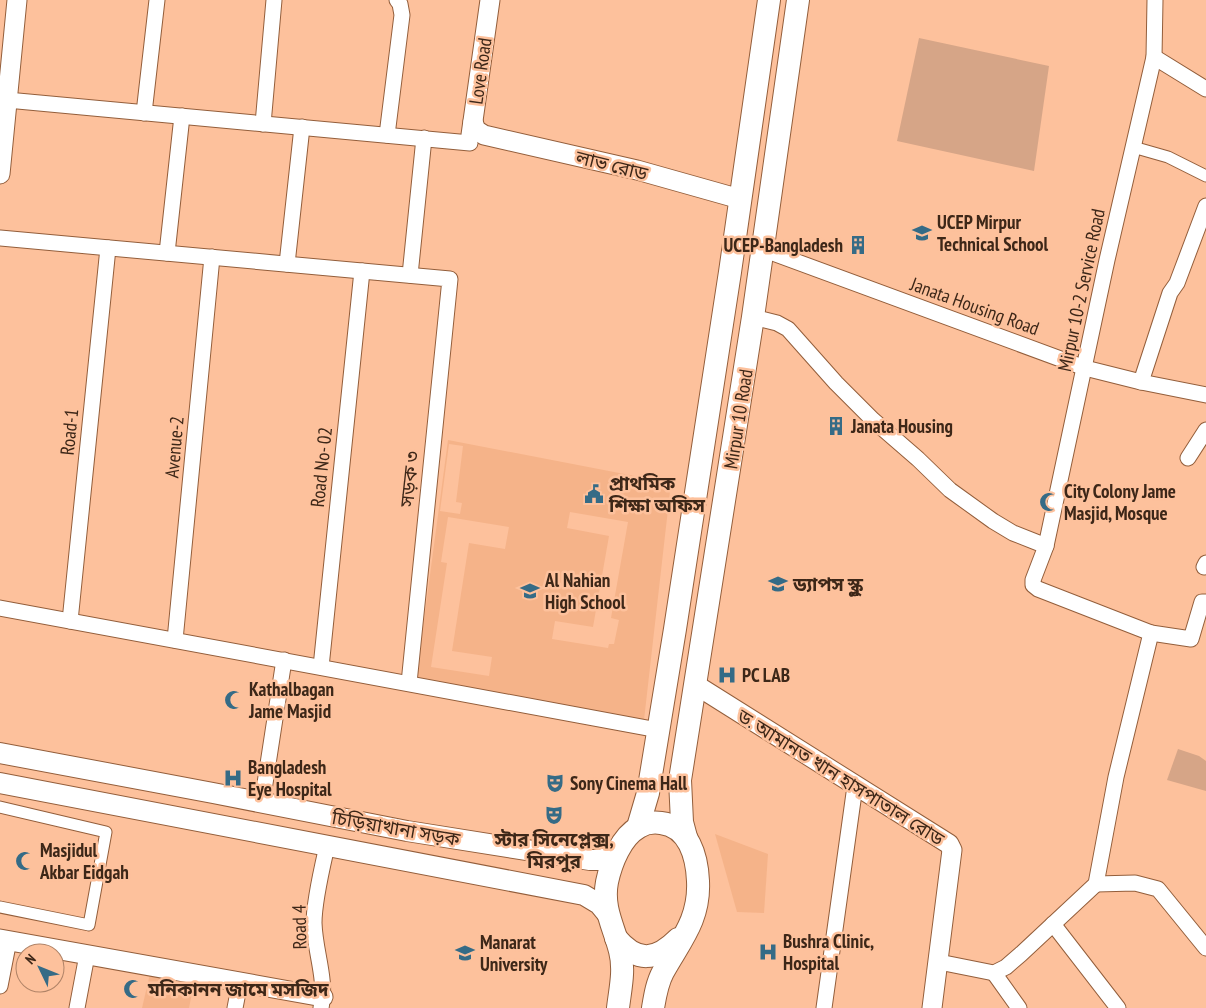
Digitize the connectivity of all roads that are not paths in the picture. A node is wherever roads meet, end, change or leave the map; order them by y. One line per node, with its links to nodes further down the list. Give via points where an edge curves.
1 (18, 0): 12 (street)
2 (157, 0): 13 (street)
3 (274, 0): 15 (street)
4 (397, 0): 19 (street, via 402,15)
5 (490, 0): 18 (street, Love Road)
6 (501, 0): 18 (street, Love Road)
7 (769, 0): 24 (main road, Mirpur 10 Road)
8 (798, 0): 28 (main road, Mirpur 10 Road)
9 (1155, 0): 10 (street, Mirpur 10-2 Service Road)
10 (1154, 57): 11 (street); 21 (street, Mirpur 10-2 Service Road)
11 (1206, 89)
12 (7, 100): 13 (street); 17 (street)
13 (144, 113): 14 (street)
14 (182, 116): 15 (street); 29 (street)
15 (262, 124): 16 (street)
16 (302, 127): 19 (street); 31 (street)
17 (2, 130): 22 (street)
18 (475, 133): 20 (street); 24 (street, লাভ রোড, via 637,170)
19 (387, 135): 20 (street)
20 (424, 138): 33 (street)
21 (1133, 146): 23 (street, via 1168,157); 35 (street, Mirpur 10-2 Service Road)
22 (0, 174)
23 (1206, 176)
24 (740, 199): 50 (main road, Mirpur 10 Road)
25 (1206, 206): 36 (street, via 1177,283 1170,293)
26 (0, 238): 27 (street)
27 (108, 248): 29 (street); 43 (street, Road-1)
28 (762, 249): 34 (main road, Mirpur 10 Road); 35 (street, Janata Housing Road)
29 (167, 253): 30 (street)
30 (212, 257): 31 (street); 45 (street, Avenue-2)
31 (287, 264): 32 (street)
32 (362, 271): 33 (street); 47 (street, Road No- 02)
33 (410, 275): 48 (street, সড়ক ৩, via 450,279)
34 (754, 317): 40 (street, via 777,323 788,330 873,420 956,495 1013,533); 49 (main road, Mirpur 10 Road)
35 (1085, 368): 36 (street, Janata Housing Road); 40 (street, Mirpur 10-2 Service Road)
36 (1141, 382): 37 (street, Janata Housing Road)
37 (1206, 395)
38 (1206, 430): 39 (street)
39 (1188, 458)
40 (1046, 546): 44 (street, Mirpur 10-2 Service Road, via 1032,580 1033,585)
41 (1206, 602): 44 (street, via 1202,602 1191,639)
42 (0, 608): 43 (street)
43 (70, 621): 45 (street)
44 (1151, 633): 60 (street, via 1116,777)
45 (175, 640): 46 (street)
46 (284, 660): 47 (street); 54 (street)
47 (320, 667): 48 (street)
48 (409, 684): 50 (street)
49 (696, 685): 53 (street, ড. আমানত খান হাসপাতাল রোড); 57 (main road, Mirpur 10 Road, via 680,780 680,809)
50 (658, 730): 56 (main road, Mirpur 10 Road, via 648,793)
51 (0, 753): 54 (main road, চিড়িয়াখানা সড়ক)
52 (0, 783): 58 (main road, চিড়িয়াখানা সড়ক)
53 (855, 786): 69 (street, ড. আমানত খান হাসপাতাল রোড, via 949,844 952,850); 78 (street)
54 (262, 803): 59 (main road, চিড়িয়াখানা সড়ক, via 407,831 590,860)
55 (0, 807): 61 (street, via 106,832 89,925)
56 (638, 827): 57 (main road, via 663,824 675,827); 59 (main road)
57 (686, 837): 63 (main road, via 696,863 698,882)
58 (327, 846): 62 (main road, চিড়িয়াখানা সড়ক, via 584,895 599,904); 73 (street, Road 4, via 314,921 323,976)
59 (616, 855): 62 (main road, via 607,882)
60 (1096, 884): 64 (street); 67 (street, via 1135,883 1158,889)
61 (0, 907)
62 (608, 915): 66 (main road)
63 (690, 924): 66 (main road, via 671,946 650,957); 77 (main road, via 663,972)
64 (1052, 924): 70 (street, via 1006,967); 81 (street)
65 (4, 939): 68 (street); 72 (street)
66 (618, 945): 76 (main road, via 621,979)
67 (1206, 948)
68 (87, 954): 71 (street); 74 (street)
69 (939, 962): 70 (street); 79 (street, ড. আমানত খান হাসপাতাল রোড)
70 (994, 973): 80 (street)
71 (240, 982): 73 (street); 75 (street)
72 (0, 986)
73 (322, 1002)
74 (77, 1008)
75 (235, 1008)
76 (618, 1008)
77 (653, 1008)
78 (824, 1008)
79 (932, 1008)
80 (1019, 1008)
81 (1118, 1008)

